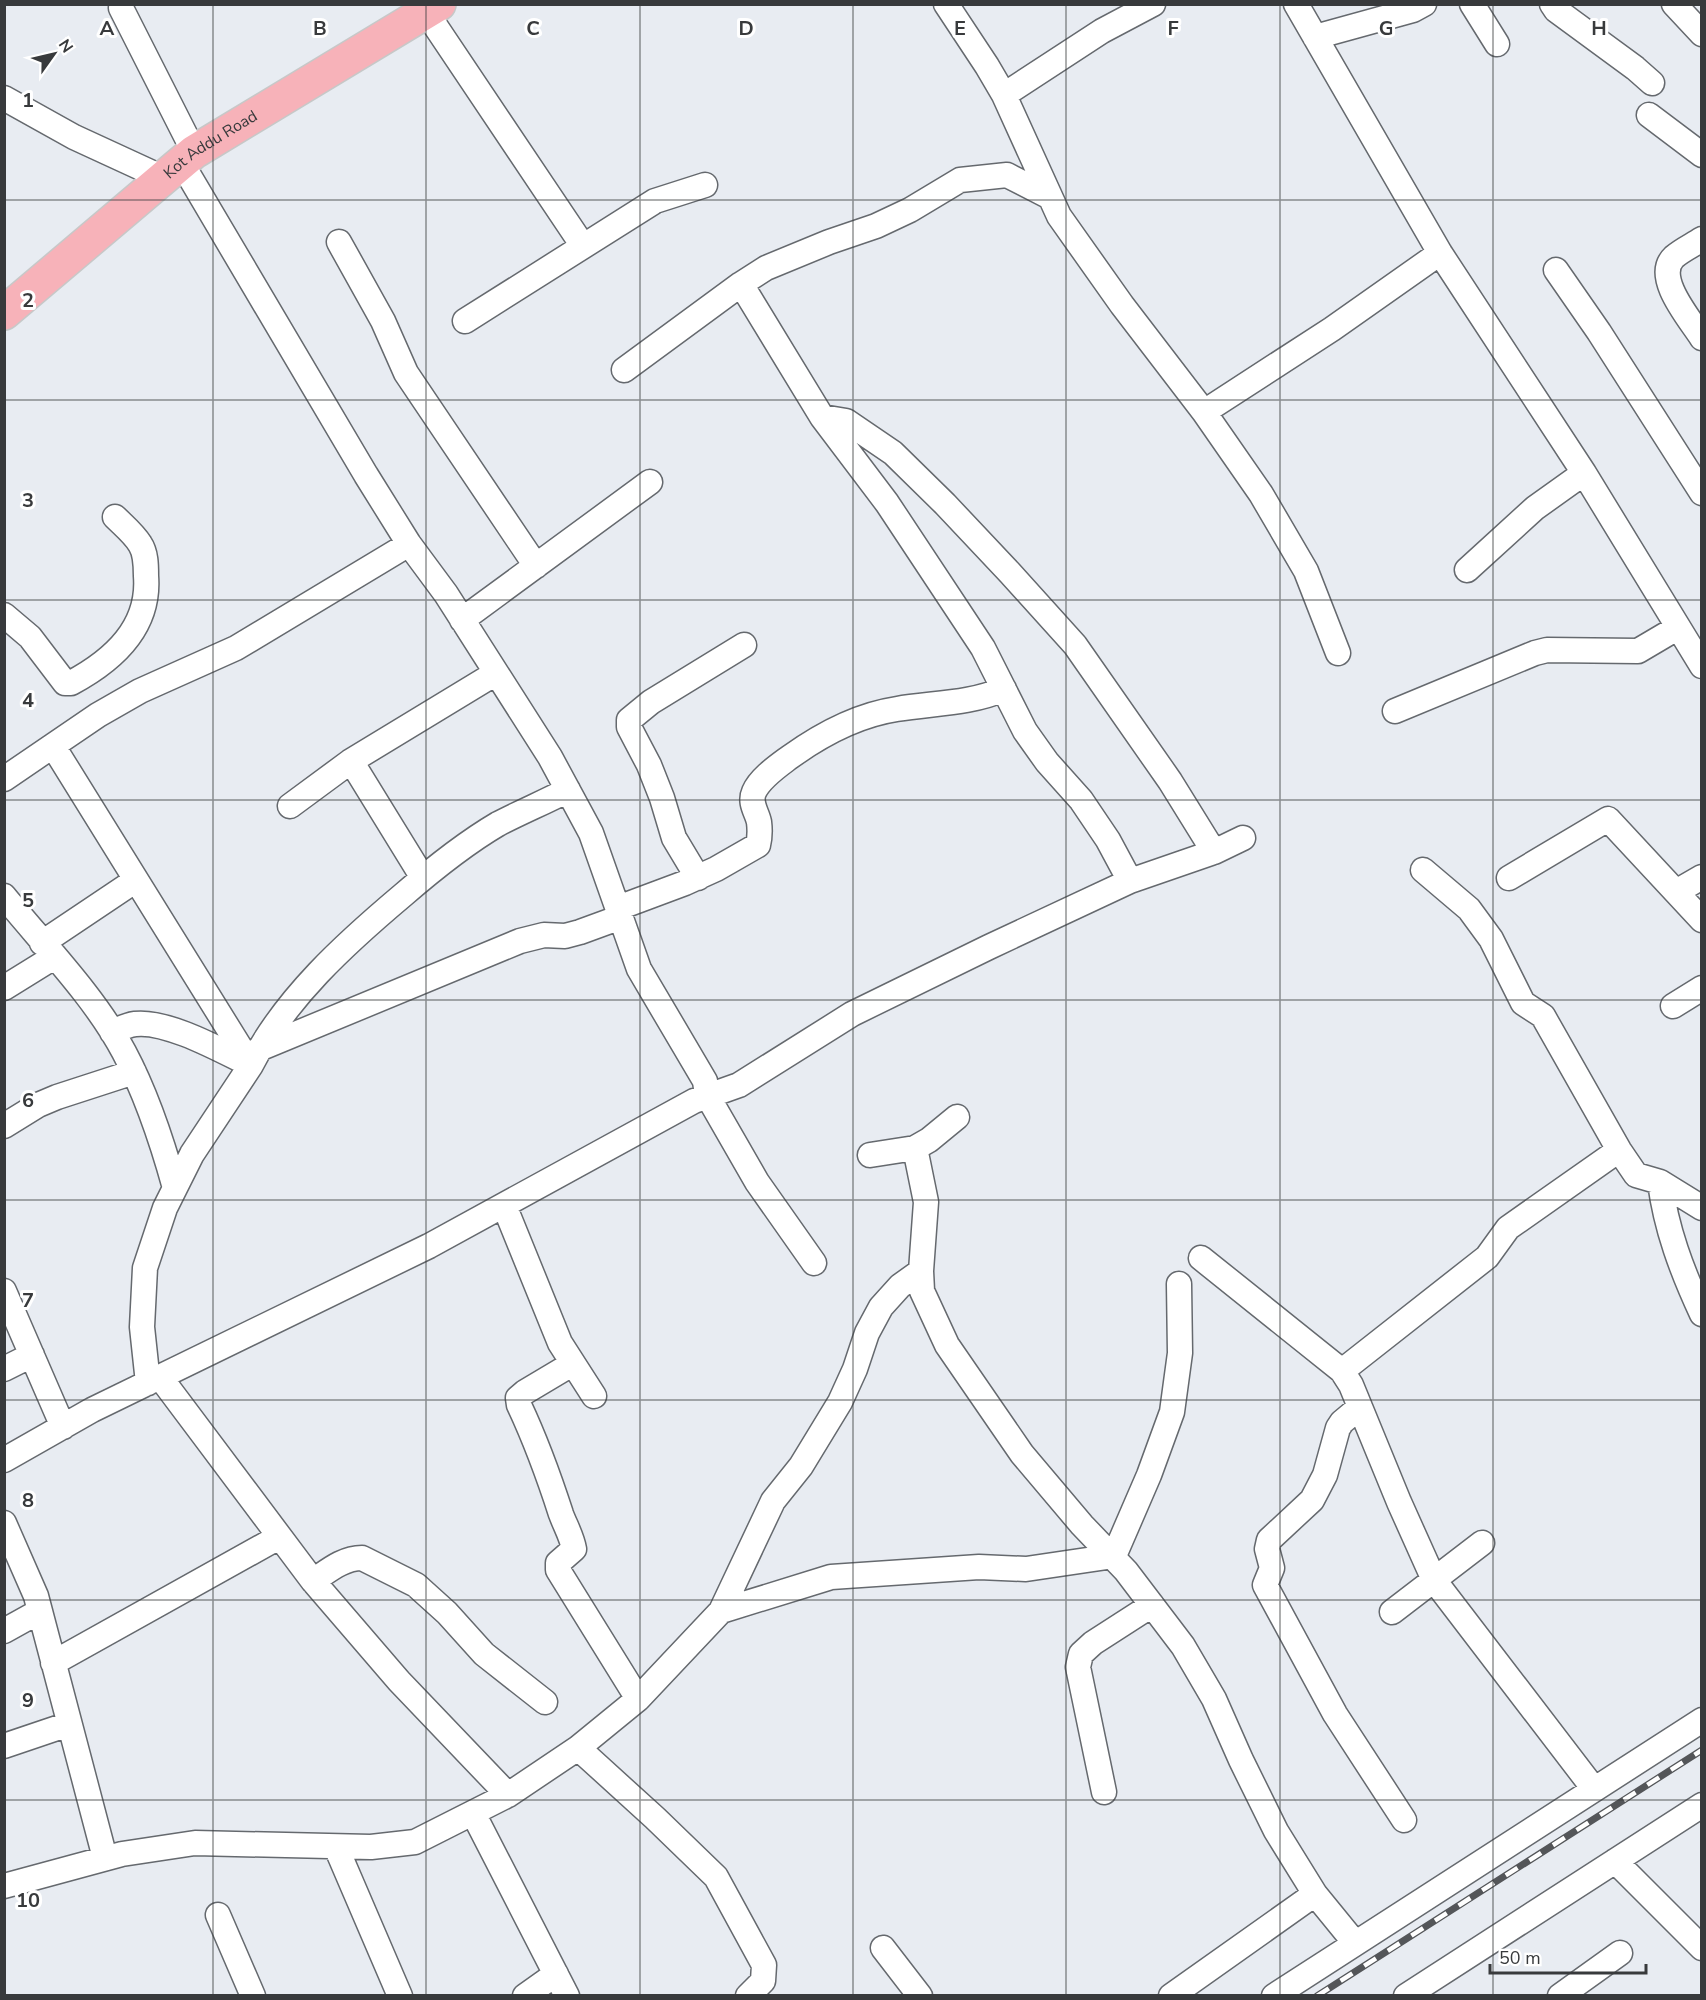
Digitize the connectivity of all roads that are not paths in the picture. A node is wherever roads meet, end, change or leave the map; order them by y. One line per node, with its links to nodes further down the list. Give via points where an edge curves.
1 (946, 4): 14 (street)
2 (1153, 4): 14 (street, via 1102,31)
3 (1296, 4): 11 (street)
4 (1424, 4): 11 (street)
5 (1472, 4): 12 (street)
6 (1552, 4): 13 (street)
7 (1674, 4): 10 (street)
8 (121, 8): 18 (street)
9 (419, 11): 18 (main road, Kot Addu Road); 23 (street)
10 (1701, 34)
11 (1315, 38): 24 (street)
12 (1497, 44)
13 (1652, 83)
14 (1004, 95): 20 (street)
15 (4, 98): 18 (street, via 74,137)
16 (1649, 115): 17 (street)
17 (1701, 155)
18 (179, 164): 27 (main road, Kot Addu Road); 37 (street)
19 (705, 185): 23 (street, via 655,201)
20 (1050, 197): 26 (street, via 1007,175 960,180 876,226 766,268); 31 (street, via 1059,216 1122,304)
21 (1701, 239): 29 (street, via 1673,258 1667,269 1668,284)
22 (339, 242): 38 (street, via 383,321 406,373)
23 (583, 246): 28 (street)
24 (1440, 253): 31 (street); 33 (street)
25 (1556, 270): 35 (street)
26 (741, 284): 30 (street); 32 (street)
27 (4, 313)
28 (465, 321)
29 (1701, 338)
30 (624, 370)
31 (1204, 412): 44 (street, via 1261,494 1306,572)
32 (822, 417): 47 (street, via 887,503 983,648); 55 (street, via 846,421 893,453 1075,645 1170,781)
33 (1584, 472): 39 (street, via 1535,508); 42 (street)
34 (650, 482): 38 (street)
35 (1701, 493)
36 (114, 517): 40 (street, via 141,546 147,590 144,611 135,629 105,662 65,683 30,637)
37 (409, 544): 41 (street); 49 (street, via 236,648 140,691)
38 (536, 566): 41 (street)
39 (1467, 570)
40 (4, 615)
41 (462, 620): 46 (street)
42 (1677, 628): 45 (street); 48 (street, via 1638,651 1535,653)
43 (744, 645): 59 (street, via 651,702 629,720 662,798 674,838)
44 (1338, 653)
45 (1699, 656)
46 (496, 673): 50 (street); 52 (street)
47 (1004, 689): 59 (street, via 986,697 872,714 814,739 757,785 752,795 760,833 758,845); 62 (street, via 1024,731 1081,800)
48 (1395, 711)
49 (53, 746): 51 (street); 61 (street)
50 (351, 761): 53 (street); 58 (street)
51 (4, 779)
52 (568, 790): 58 (street, via 498,824); 65 (street, via 591,833)
53 (290, 806)
54 (1243, 838): 55 (street)
55 (1214, 852): 62 (street)
56 (1423, 870): 78 (street, via 1469,909 1491,939 1523,1003 1543,1016)
57 (1701, 877): 63 (street)
58 (423, 878): 72 (street, via 323,968)
59 (698, 878): 65 (street)
60 (1509, 878): 63 (street, via 1608,819)
61 (136, 880): 67 (street); 72 (street)
62 (1130, 881): 74 (street, via 852,1014 739,1085)
63 (1676, 892): 66 (street)
64 (4, 897): 67 (street)
65 (620, 913): 72 (street, via 580,932 520,942); 74 (street, via 639,969 705,1081)
66 (1701, 920)
67 (48, 950): 68 (street); 71 (street)
68 (4, 988)
69 (1701, 988): 70 (street)
70 (1674, 1006)
71 (112, 1032): 72 (street, via 135,1024 157,1026); 73 (street)
72 (255, 1057): 81 (street, via 192,1154)
73 (134, 1072): 76 (street, via 57,1097); 81 (street, via 157,1126)
74 (707, 1095): 82 (street); 85 (street, via 757,1182)
75 (957, 1117): 77 (street)
76 (4, 1126)
77 (915, 1148): 79 (street); 86 (street, via 926,1202)
78 (1619, 1150): 80 (street, via 1636,1175); 93 (street, via 1508,1228 1487,1257)
79 (870, 1155)
80 (1660, 1182): 83 (street); 89 (street, via 1680,1266)
81 (175, 1188): 94 (street, via 145,1268 142,1327)
82 (504, 1205): 91 (street); 94 (street, via 429,1246)
83 (1701, 1208)
84 (1201, 1258): 93 (street)
85 (814, 1263)
86 (921, 1271): 102 (street, via 922,1291 947,1345 1022,1454); 107 (street, via 881,1307 840,1402 801,1466 773,1501)
87 (1179, 1284): 102 (street, via 1180,1353 1172,1412)
88 (4, 1291): 90 (street)
89 (1701, 1314)
90 (32, 1354): 92 (street); 97 (street)
91 (572, 1364): 95 (street); 111 (street, via 525,1392 518,1398 519,1406 539,1448 573,1542 572,1553 558,1563 558,1570)
92 (4, 1369)
93 (1342, 1371): 96 (street)
94 (154, 1380): 97 (street); 100 (street)
95 (594, 1396)
96 (1360, 1407): 103 (street); 122 (street, via 1338,1428 1325,1475 1312,1500 1269,1540 1272,1568 1265,1585 1335,1714)
97 (63, 1427): 98 (street)
98 (4, 1460)
99 (4, 1523): 106 (street)
100 (279, 1537): 104 (street); 110 (street)
101 (1482, 1544): 103 (street)
102 (1114, 1556): 105 (street); 107 (street, via 1026,1569 979,1567 831,1577)
103 (1434, 1580): 108 (street); 117 (street)
104 (313, 1581): 112 (street, via 340,1563 362,1558 416,1585 484,1654); 119 (street, via 399,1681)
105 (1152, 1605): 118 (street, via 1081,1654 1078,1667); 127 (street, via 1183,1646 1214,1699 1276,1831)
106 (39, 1611): 109 (street); 110 (street)
107 (721, 1611): 111 (street)
108 (1392, 1612)
109 (4, 1631)
110 (53, 1663): 114 (street)
111 (638, 1699): 116 (street)
112 (545, 1702)
113 (1701, 1720): 117 (street)
114 (69, 1724): 115 (street); 124 (street)
115 (4, 1746)
116 (578, 1748): 119 (street); 137 (street, via 716,1877 764,1965 763,1981)
117 (1594, 1789): 129 (street)
118 (1104, 1792)
119 (508, 1795): 121 (street)
120 (1701, 1804): 125 (street)
121 (473, 1813): 123 (street, via 415,1842); 133 (street)
122 (1404, 1820)
123 (336, 1847): 124 (street, via 195,1843); 135 (street)
124 (105, 1858): 126 (street)
125 (1614, 1861): 131 (street); 141 (street)
126 (4, 1886)
127 (1315, 1894): 129 (street); 139 (street)
128 (218, 1915): 134 (street)
129 (1355, 1943): 140 (street)
130 (883, 1948): 138 (street)
131 (1701, 1948)
132 (1620, 1953): 142 (street)
133 (562, 1985): 136 (street)
134 (253, 1995)
135 (400, 1995)
136 (525, 1995)
137 (748, 1995)
138 (920, 1995)
139 (1171, 1995)
140 (1274, 1995)
141 (1407, 1995)
142 (1560, 1995)

